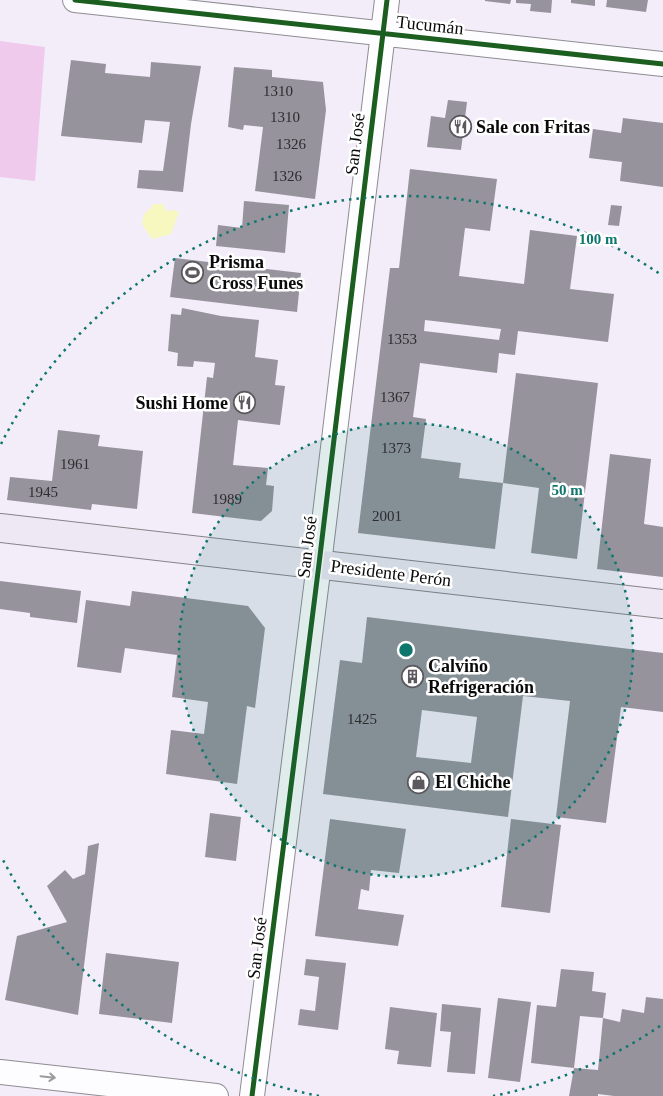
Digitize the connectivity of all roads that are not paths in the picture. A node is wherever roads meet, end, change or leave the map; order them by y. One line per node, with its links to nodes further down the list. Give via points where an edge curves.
1 (75, 0): 3 (street, Tucumán)
2 (386, 0): 3 (street, San José)
3 (382, 33): 4 (street, Tucumán); 6 (street, San José)
4 (663, 64)
5 (0, 528): 6 (main road, Presidente Perón)
6 (319, 564): 7 (main road, Presidente Perón); 10 (street, San José)
7 (663, 604)
8 (0, 1072): 9 (street, one-way to 9)
9 (216, 1096)
10 (252, 1096)

